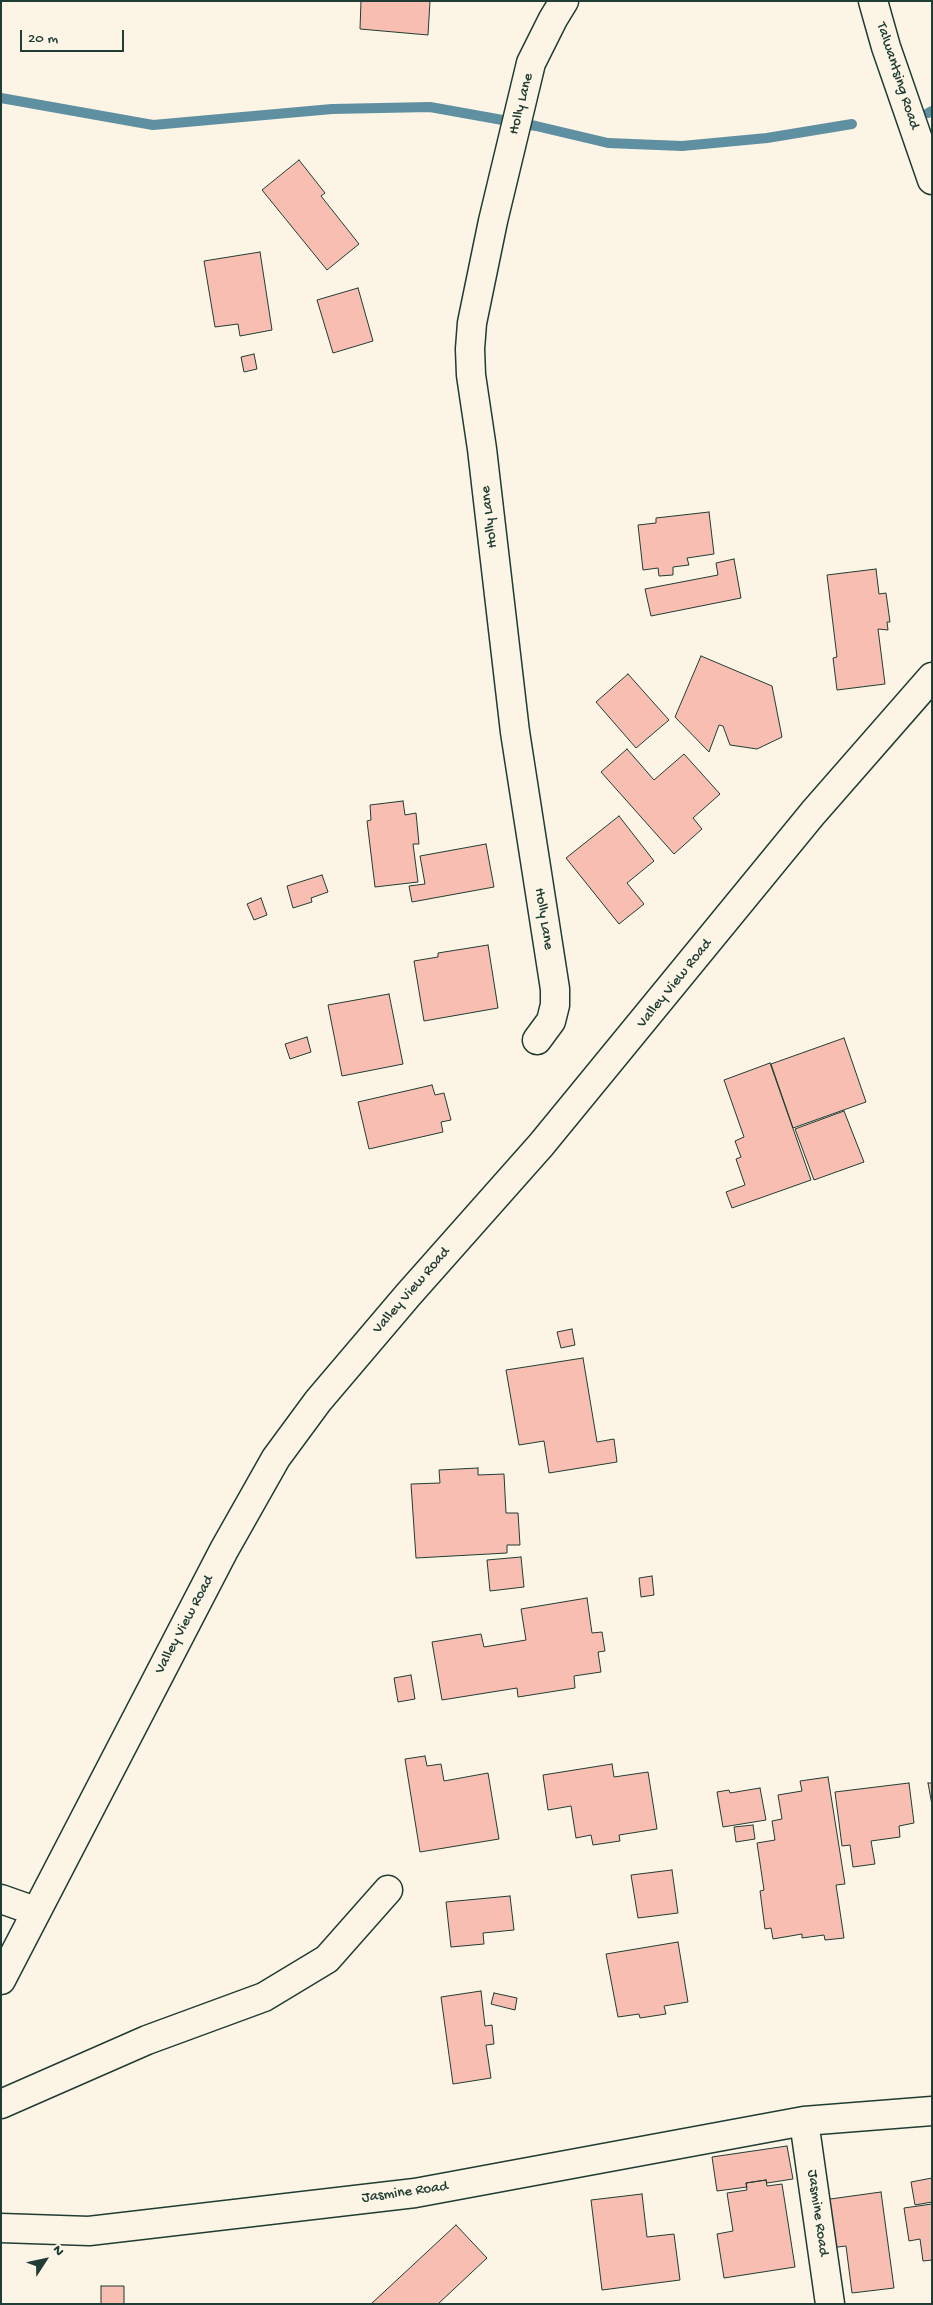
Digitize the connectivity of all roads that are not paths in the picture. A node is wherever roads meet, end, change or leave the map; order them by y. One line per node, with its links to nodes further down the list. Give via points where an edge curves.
1 (564, 1): 5 (street, Holly Lane, via 531,63 472,324 470,349 515,732 555,989 551,1021)
2 (872, 1): 3 (street, Talwantsing Road)
3 (932, 180)
4 (931, 680): 8 (street, Valley View Road, via 812,813 542,1145 318,1400 276,1458 224,1550)
5 (537, 1040)
6 (388, 1890): 10 (street, via 327,1959 264,1997 147,2040)
7 (1, 1899): 8 (street)
8 (35, 1911): 9 (street, Valley View Road)
9 (1, 1980)
10 (1, 2104)
11 (932, 2111): 12 (street, Jasmine Road)
12 (804, 2121): 13 (street, Jasmine Road, via 415,2193 89,2231); 14 (street, Jasmine Road)
13 (1, 2228)
14 (830, 2304)

